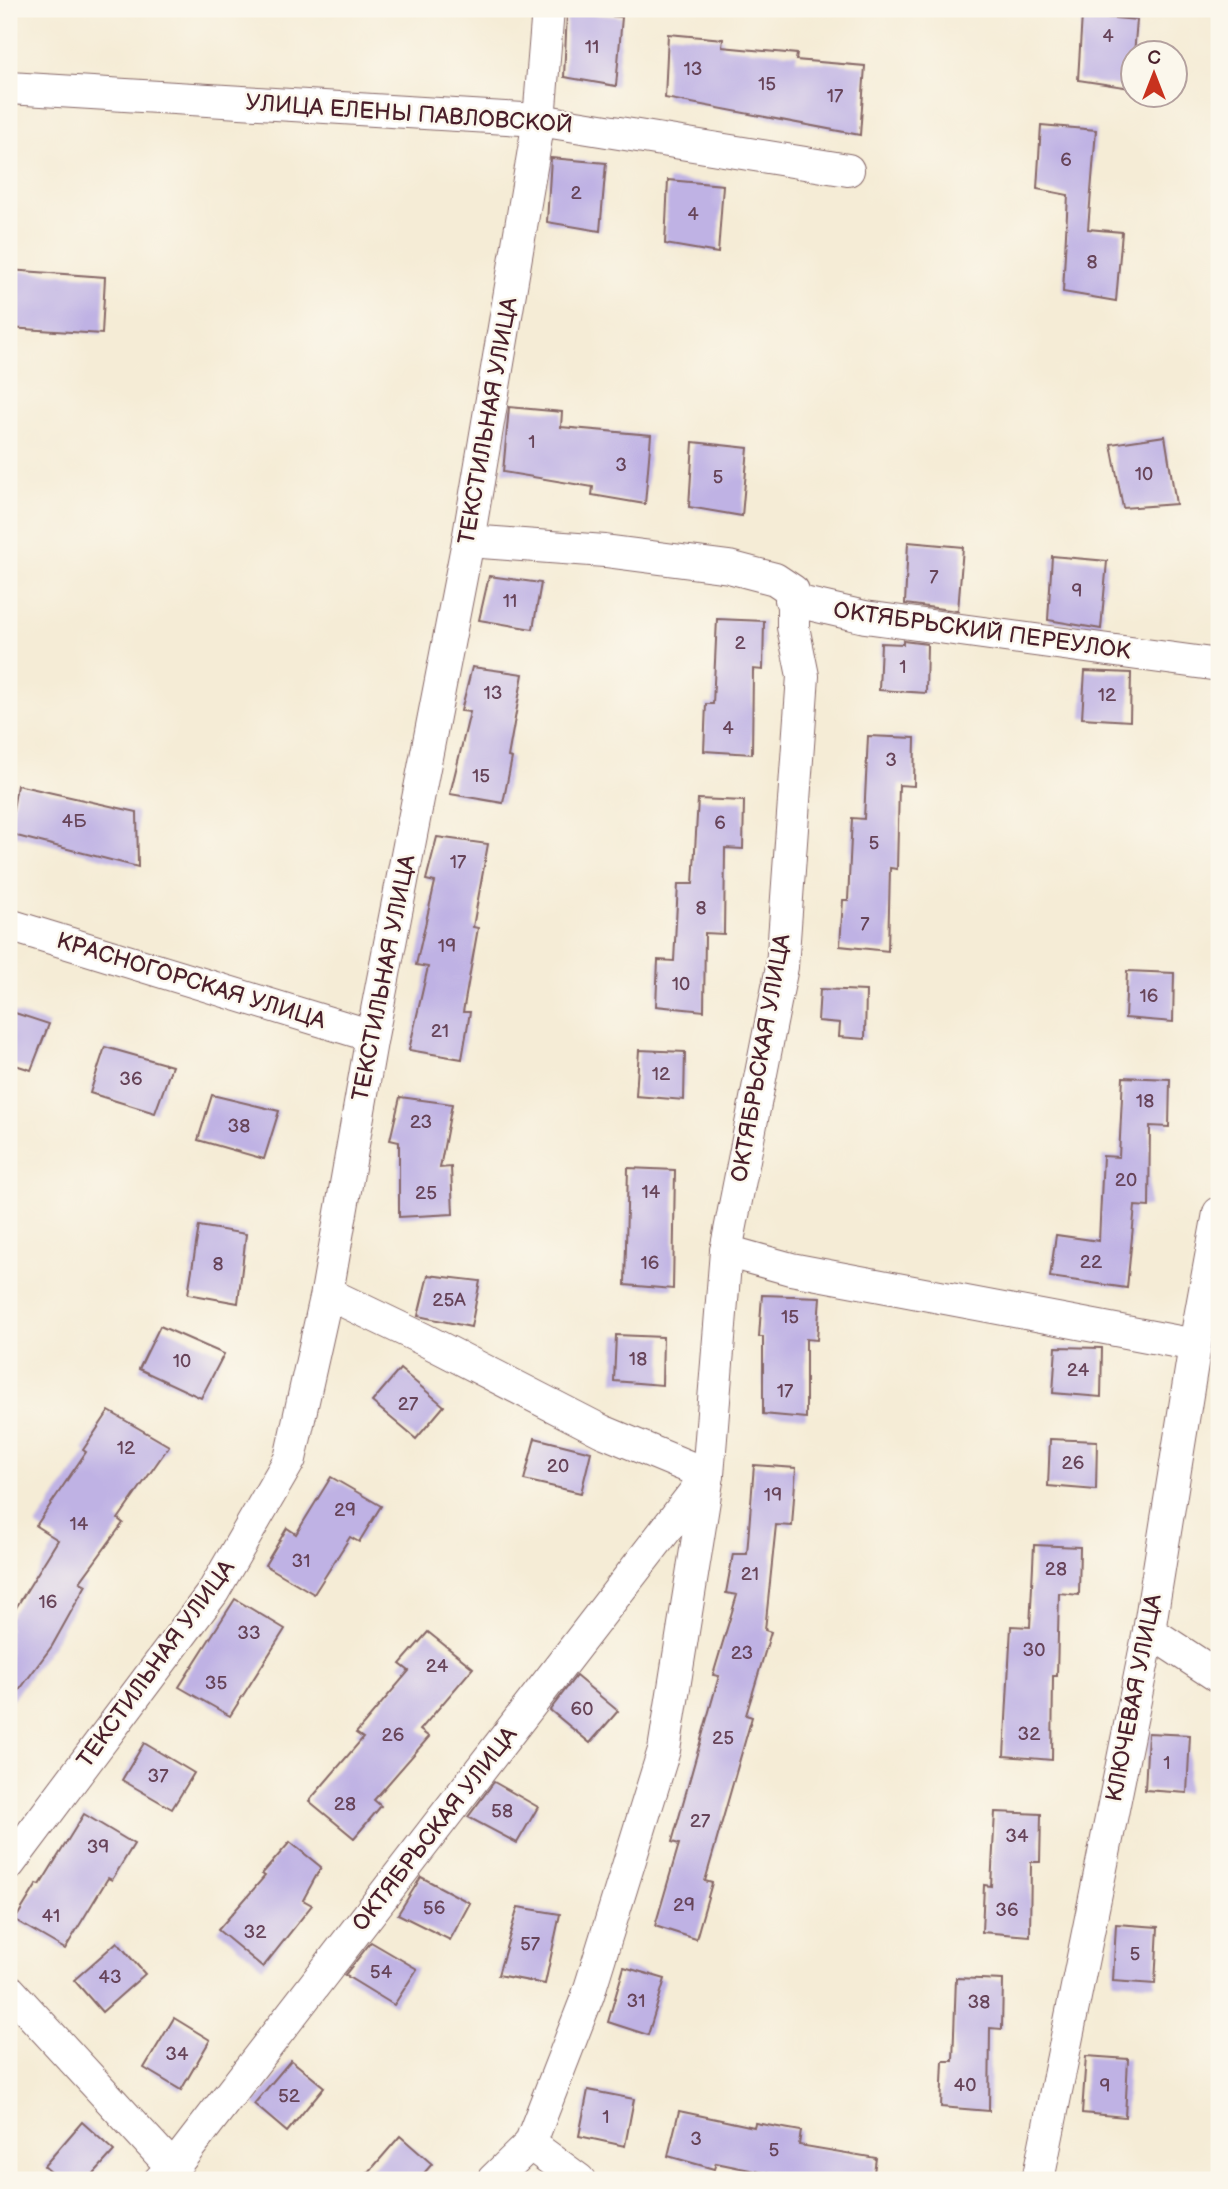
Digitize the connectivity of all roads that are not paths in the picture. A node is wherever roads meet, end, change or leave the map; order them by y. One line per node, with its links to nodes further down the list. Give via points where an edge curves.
1 (548, 9): 3 (street, ТЕКСТИЛЬНАЯ УЛИЦА)
2 (9, 88): 3 (street, УЛИЦА ЕЛЕНЫ ПАВЛОВСКОЙ)
3 (539, 120): 4 (street, УЛИЦА ЕЛЕНЫ ПАВЛОВСКОЙ); 5 (street, ТЕКСТИЛЬНАЯ УЛИЦА)
4 (848, 170)
5 (468, 541): 6 (street, via 605,551 730,567 775,579 793,591); 9 (street, ТЕКСТИЛЬНАЯ УЛИЦА)
6 (791, 600): 7 (street, ОКТЯБРЬСКИЙ ПЕРЕУЛОК, via 865,617); 11 (street, ОКТЯБРЬСКАЯ УЛИЦА, via 803,676 782,967)
7 (1219, 665)
8 (9, 925): 9 (street, КРАСНОГОРСКАЯ УЛИЦА)
9 (372, 1036): 12 (street, ТЕКСТИЛЬНАЯ УЛИЦА)
10 (1219, 1213): 13 (street, КЛЮЧЕВАЯ УЛИЦА)
11 (726, 1251): 13 (street, via 791,1269); 14 (street, ОКТЯБРЬСКАЯ УЛИЦА)
12 (327, 1293): 14 (street, via 602,1432); 17 (street, ТЕКСТИЛЬНАЯ УЛИЦА, via 290,1459 213,1592)
13 (1195, 1345): 15 (street, КЛЮЧЕВАЯ УЛИЦА)
14 (708, 1475): 19 (street, ОКТЯБРЬСКАЯ УЛИЦА, via 664,1751 588,1995); 20 (street, ОКТЯБРЬСКАЯ УЛИЦА)
15 (1149, 1631): 16 (street); 23 (street, КЛЮЧЕВАЯ УЛИЦА)
16 (1219, 1677)
17 (9, 1864)
18 (9, 1990): 20 (street)
19 (530, 2144): 21 (street, ОКТЯБРЬСКАЯ УЛИЦА); 22 (street)
20 (167, 2174)
21 (493, 2180)
22 (579, 2180)
23 (1038, 2180)

